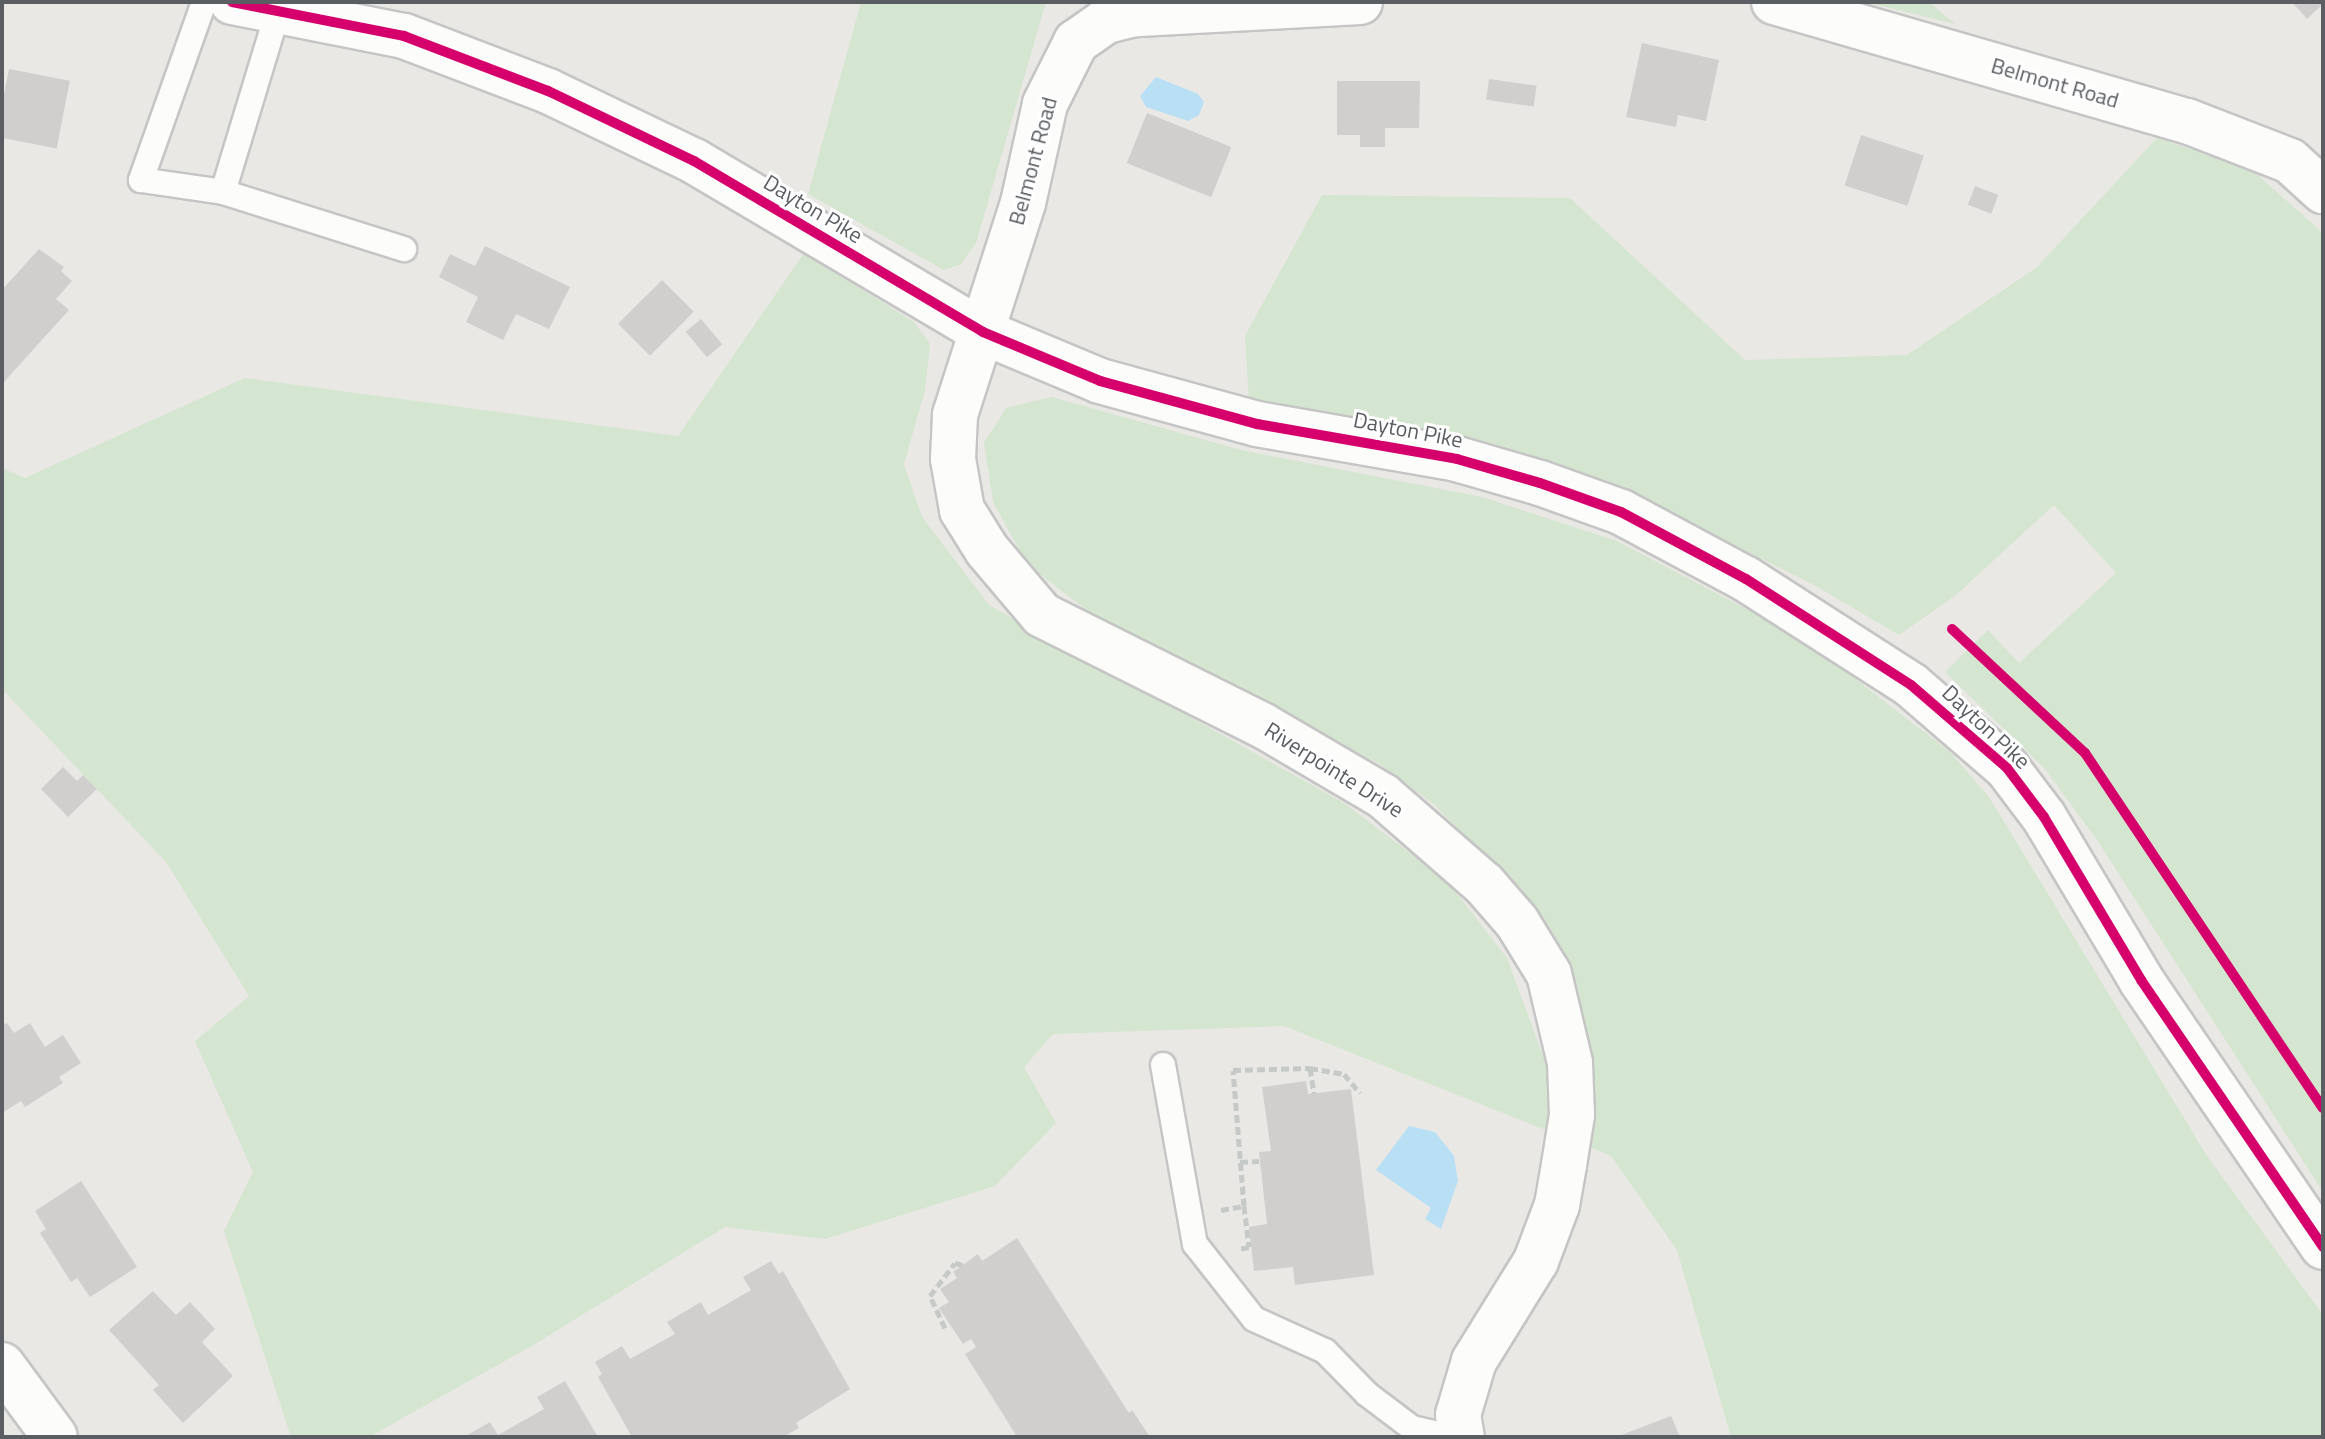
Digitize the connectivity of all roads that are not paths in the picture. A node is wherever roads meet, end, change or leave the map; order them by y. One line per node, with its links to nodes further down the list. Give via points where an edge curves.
1 (204, 2): 7 (lane, via 141,180)
2 (232, 2): 5 (street, Dayton Pike)
3 (1360, 2): 9 (street, Belmont Road, via 1135,14 1089,31 1076,42 1045,104 1023,203)
4 (1774, 2): 6 (street, Belmont Road, via 2187,121 2290,161)
5 (278, 11): 7 (lane); 9 (street, Dayton Pike, via 404,36 548,91 694,161)
6 (2323, 191)
7 (223, 192): 8 (lane)
8 (404, 249)
9 (983, 332): 11 (street, Dayton Pike, via 1100,381 1257,424 1457,459 1621,512 1746,579 1911,685 2007,768 2044,817 2141,980); 15 (street, Riverpointe Drive, via 955,415 953,459 962,510 987,550 1042,615 1262,725 1383,796 1484,884 1517,922 1549,974 1570,1063 1572,1115 1562,1178 1536,1261 1474,1361 1458,1415)
10 (1163, 1065): 14 (lane, via 1195,1244 1254,1319 1325,1351 1367,1394 1412,1428)
11 (2323, 1247)
12 (2, 1365): 13 (street)
13 (55, 1437)
14 (1450, 1437)
15 (1462, 1437)

